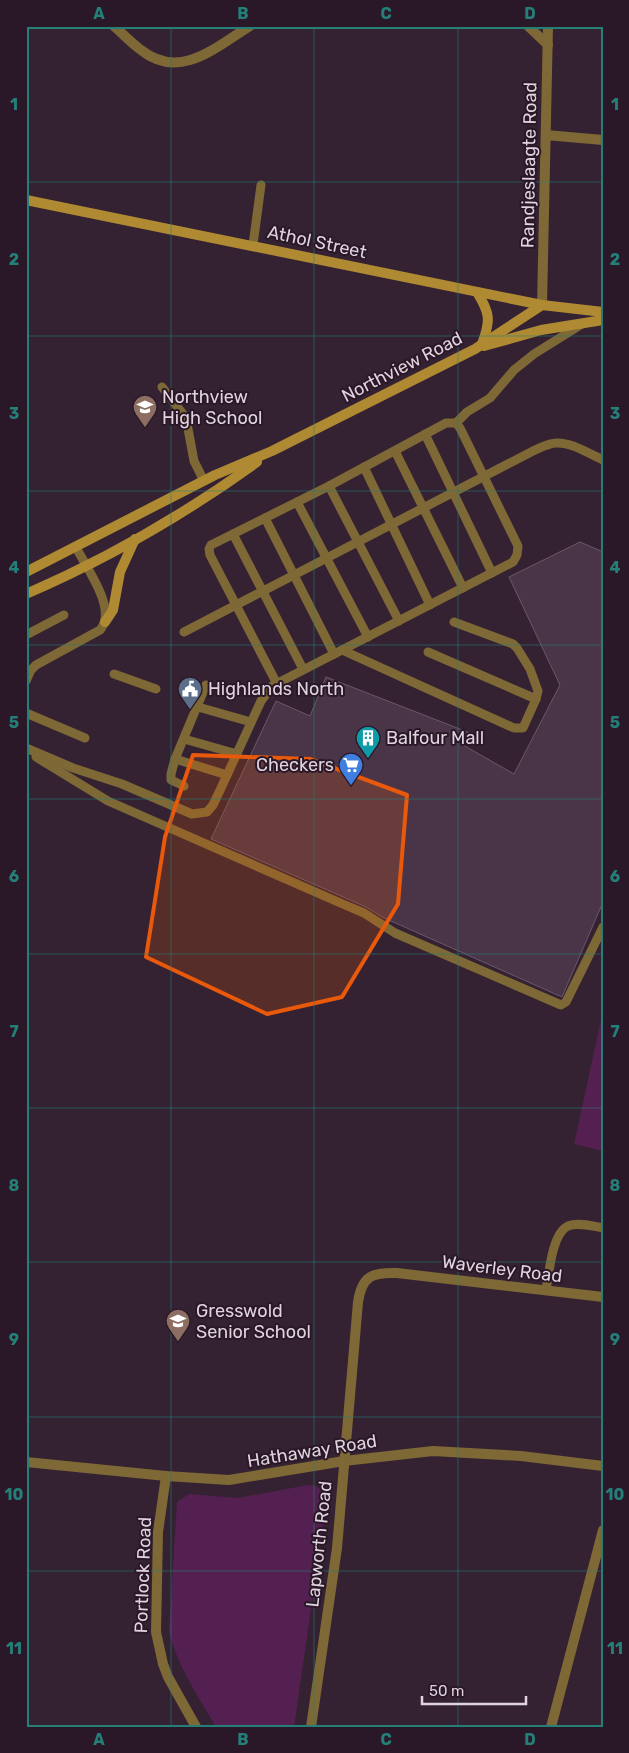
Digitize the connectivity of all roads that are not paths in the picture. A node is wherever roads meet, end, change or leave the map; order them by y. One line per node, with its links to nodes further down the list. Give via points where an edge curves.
1 (114, 26): 2 (street, via 141,51 169,63 197,59)
2 (250, 26)
3 (528, 26): 5 (street)
4 (548, 26): 5 (street, Randjeslaagte Road)
5 (548, 45): 6 (street, Randjeslaagte Road)
6 (546, 135): 7 (street); 12 (street, Randjeslaagte Road)
7 (603, 140)
8 (261, 185): 10 (lane)
9 (26, 200): 10 (main road, Athol Street)
10 (253, 245): 11 (main road, Athol Street)
11 (477, 292): 12 (main road, Athol Street); 16 (main road, via 489,317 488,328)
12 (542, 305): 13 (main road, Athol Street); 16 (main road, Northview Road)
13 (603, 312)
14 (603, 320): 15 (main road)
15 (582, 324): 16 (main road, via 541,330); 18 (lane, via 534,354 514,370 490,398)
16 (478, 346): 20 (main road, Northview Road)
17 (162, 387): 24 (lane, via 186,418 194,461)
18 (456, 423): 19 (lane, via 446,423); 33 (lane, via 518,546 513,562)
19 (425, 434): 21 (lane); 33 (lane)
20 (272, 451): 24 (main road, Northview Road); 29 (main road, Northview Road, via 213,494)
21 (395, 451): 23 (lane); 34 (lane)
22 (603, 460): 41 (lane, via 568,444 554,443 533,451)
23 (364, 468): 25 (lane); 36 (lane)
24 (204, 481): 30 (main road, Northview Road)
25 (329, 486): 26 (lane); 39 (lane)
26 (297, 502): 27 (lane); 43 (lane)
27 (265, 518): 28 (lane); 44 (lane)
28 (232, 534): 46 (lane); 49 (lane, via 211,544 210,556)
29 (135, 539): 31 (main road, Northview Road); 38 (main road, via 120,572 113,610)
30 (76, 547): 31 (lane); 32 (main road, Northview Road)
31 (86, 567): 35 (main road, Northview Road); 38 (lane, via 106,610)
32 (26, 572)
33 (492, 573): 34 (lane)
34 (463, 588): 36 (lane)
35 (26, 594)
36 (430, 605): 39 (lane)
37 (64, 615): 42 (lane)
38 (105, 622): 48 (lane, via 100,630 36,665)
39 (399, 622): 43 (lane)
40 (454, 622): 52 (lane, via 517,648 536,682)
41 (184, 632)
42 (26, 635)
43 (368, 637): 44 (lane)
44 (338, 652): 46 (lane); 52 (lane, via 518,729 525,726)
45 (428, 652): 52 (lane)
46 (303, 669): 49 (lane)
47 (114, 674): 51 (lane)
48 (26, 681)
49 (276, 682): 55 (lane, via 260,701)
50 (206, 685): 53 (lane)
51 (156, 689)
52 (536, 699)
53 (198, 707): 55 (lane); 57 (lane)
54 (26, 712): 56 (lane)
55 (251, 722): 59 (lane)
56 (85, 738)
57 (184, 739): 59 (lane); 60 (lane)
58 (26, 749): 61 (lane, via 192,814 207,812); 63 (lane, via 108,801 345,904 395,933 561,1006 566,1002)
59 (237, 754): 61 (lane)
60 (175, 759): 61 (lane); 62 (lane, via 171,780)
61 (227, 775)
62 (184, 786)
63 (603, 927)
64 (603, 1228): 66 (lane, via 576,1224 562,1230 556,1240)
65 (397, 1273): 66 (street, Waverley Road); 68 (street, Lapworth Road, via 372,1275 366,1279 360,1293)
66 (546, 1290): 67 (street, Waverley Road)
67 (603, 1297)
68 (344, 1461): 70 (street, Hathaway Road, via 433,1451 521,1456); 71 (street, Hathaway Road, via 229,1480); 74 (street, Lapworth Road, via 337,1548)
69 (26, 1462): 71 (street, Hathaway Road)
70 (603, 1466)
71 (166, 1476): 73 (street, Portlock Road, via 158,1532 156,1632 162,1664)
72 (603, 1530): 75 (street)
73 (196, 1727)
74 (311, 1727)
75 (551, 1727)

